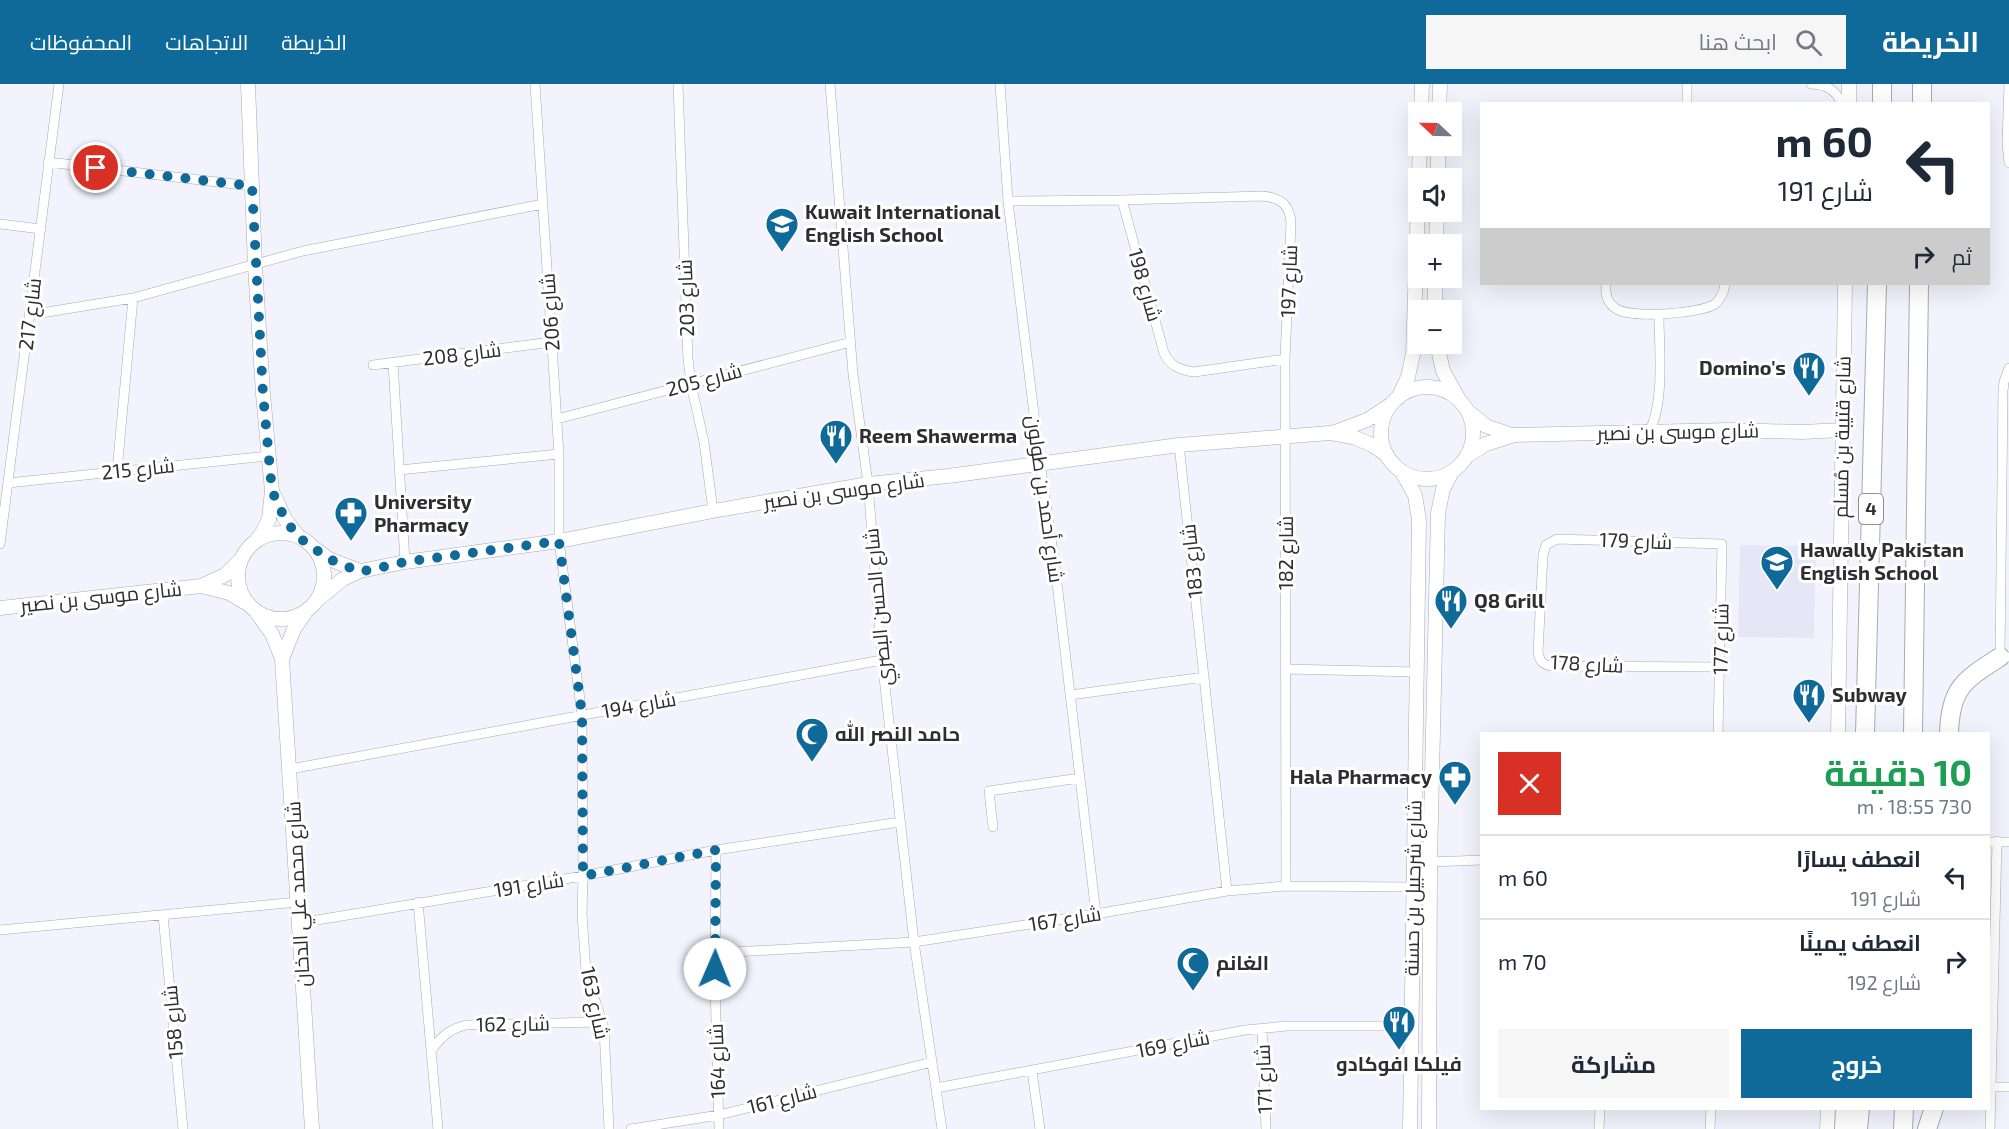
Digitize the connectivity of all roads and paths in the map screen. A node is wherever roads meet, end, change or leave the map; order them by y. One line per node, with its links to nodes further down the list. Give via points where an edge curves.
1 (59, 84): 23 (street, شارع 217)
2 (248, 84): 25 (street)
3 (535, 84): 28 (street, شارع 206)
4 (678, 84): 49 (street, شارع 203)
5 (830, 84): 42 (street, شارع الحسن البصري)
6 (1000, 84): 27 (street, شارع أحمد بن طولون)
7 (1422, 84): 16 (street)
8 (1449, 84): 15 (street)
9 (1687, 84): 17 (street)
10 (1811, 84): 18 (street, via 1832,88)
11 (1849, 84): 19 (street)
12 (1882, 84): 20 (highway)
13 (1922, 84): 21 (highway)
14 (2009, 84): 24 (street)
15 (1440, 91)
16 (1421, 102)
17 (1687, 102)
18 (1841, 102)
19 (1849, 102)
20 (1882, 102)
21 (1922, 102)
22 (1420, 156): 50 (street, via 1413,354 1408,377)
23 (48, 162): 25 (street); 30 (street, شارع 217)
24 (2009, 164)
25 (252, 186): 31 (street)
26 (1122, 200): 27 (street); 44 (street, شارع 198, via 1164,353 1174,366 1201,371); 44 (street, شارع 197, via 1263,196 1285,204 1291,223)
27 (1008, 201): 63 (street, شارع أحمد بن طولون)
28 (543, 204): 31 (street, via 303,251); 41 (street, شارع 206)
29 (0, 224): 30 (street)
30 (41, 229): 39 (street, شارع 217)
31 (255, 266): 38 (street); 61 (street)
32 (1606, 285): 40 (street, via 1605,295 1615,309)
33 (1725, 285): 40 (street, via 1715,304)
34 (1845, 285): 53 (street, شارع قتيبة بن مُسلم)
35 (1865, 285): 45 (highway)
36 (1877, 285): 45 (highway, 4)
37 (1919, 285): 98 (highway)
38 (133, 298): 39 (street); 65 (street)
39 (29, 315): 68 (street, شارع 217)
40 (1659, 315): 54 (street, via 1658,406)
41 (552, 342): 46 (street, شارع 208); 52 (street, شارع 206)
42 (851, 342): 49 (street, شارع 205); 69 (street, شارع الحسن البصري)
43 (1439, 354): 51 (street, via 1443,371)
44 (1285, 359): 57 (street, شارع 197)
45 (1875, 359): 97 (highway, 4)
46 (393, 363): 47 (street, شارع 208); 64 (street)
47 (373, 365)
48 (2009, 368): 86 (street, via 2003,391)
49 (691, 384): 52 (street, شارع 205); 71 (street, شارع 203)
50 (1394, 402): 51 (street, via 1410,391 1424,388 1447,392); 55 (street, شارع موسى بن نصير, via 1358,424); 60 (street, via 1384,418 1382,433)
51 (1462, 403): 56 (street, شارع موسى بن نصير, via 1486,426); 62 (street, via 1473,427)
52 (557, 419): 59 (street, شارع 206)
53 (1842, 430): 54 (street, شارع موسى بن نصير); 96 (street, شارع قتيبة بن مُسلم)
54 (1649, 432): 56 (street, شارع موسى بن نصير)
55 (1330, 433): 57 (street, شارع موسى بن نصير); 60 (street, شارع موسى بن نصير, via 1356,438)
56 (1514, 435): 62 (street, شارع موسى بن نصير, via 1486,444)
57 (1286, 437): 58 (street, شارع موسى بن نصير); 90 (street, شارع 182)
58 (1179, 445): 63 (street, شارع موسى بن نصير); 92 (street, شارع 183)
59 (559, 454): 64 (street); 73 (street, شارع 206)
60 (1387, 455): 66 (street)
61 (268, 456): 65 (street, شارع 215); 70 (street)
62 (1467, 456): 67 (street)
63 (1040, 463): 69 (street, شارع موسى بن نصير); 93 (street, شارع أحمد بن طولون)
64 (399, 470): 79 (street)
65 (117, 471): 68 (street, شارع 215)
66 (1402, 471): 67 (street, via 1415,478 1430,479); 91 (street, شارع شرحبيل بن حسنة, via 1414,495 1419,520)
67 (1452, 472): 108 (street, شارع شرحبيل بن حسنة, via 1443,489 1438,513)
68 (8, 483): 76 (street, شارع 217)
69 (868, 484): 71 (street, شارع موسى بن نصير); 88 (street, شارع الحسن البصري)
70 (272, 491): 72 (street, via 285,519); 75 (street, via 269,519)
71 (713, 511): 73 (street, شارع موسى بن نصير)
72 (304, 540): 75 (street, via 286,533 272,534); 80 (street, via 329,559); 83 (street, via 318,553 323,571 322,590)
73 (559, 541): 79 (street, شارع موسى بن نصير); 94 (street, شارع 206)
74 (1550, 541): 77 (street, شارع 179); 89 (street, شارع 178, via 1543,555 1538,652 1543,664)
75 (255, 543): 78 (street)
76 (0, 544)
77 (1722, 544): 89 (street, شارع 177)
78 (240, 560): 81 (street, شارع موسى بن نصير, via 225,575); 82 (street, via 239,590)
79 (405, 562): 80 (street, شارع موسى بن نصير)
80 (360, 572): 83 (street, شارع موسى بن نصير, via 334,584)
81 (201, 586): 82 (street, شارع موسى بن نصير, via 229,593); 84 (street, شارع موسى بن نصير)
82 (246, 603): 85 (street)
83 (312, 606): 85 (street, via 283,620); 87 (street, شارع محمد علي الدخان, via 294,629)
84 (0, 608)
85 (257, 613): 87 (street, شارع محمد علي الدخان, via 272,634)
86 (2005, 657): 99 (highway, via 1962,684 1953,700)
87 (282, 659): 100 (street, شارع محمد علي الدخان)
88 (882, 660): 94 (street, شارع 194); 102 (street, شارع الحسن البصري)
89 (1720, 667): 95 (street, شارع 177)
90 (1285, 669): 91 (street); 110 (street, شارع 182)
91 (1416, 672): 111 (street, شارع شرحبيل بن حسنة)
92 (1204, 677): 93 (street); 112 (street, شارع 183)
93 (1070, 695): 101 (street, شارع أحمد بن طولون)
94 (582, 715): 100 (street, شارع 194); 109 (street, شارع 163)
95 (1718, 732)
96 (1838, 732)
97 (1865, 732)
98 (1913, 732)
99 (1949, 732)
100 (290, 769): 113 (street, شارع محمد علي الدخان)
101 (1080, 778): 103 (street, via 989,791); 115 (street, شارع أحمد بن طولون)
102 (900, 822): 106 (street, شارع 191); 119 (street, شارع الحسن البصري)
103 (993, 827)
104 (1993, 841): 105 (street); 127 (street)
105 (2009, 842)
106 (716, 850): 109 (street, شارع 191); 120 (street, شارع 164)
107 (1480, 860): 108 (street)
108 (1430, 862): 149 (street, شارع شرحبيل بن حسنة)
109 (583, 876): 114 (street, شارع 191); 121 (street, شارع 163, via 586,971)
110 (1286, 886): 111 (street, شارع 167); 112 (street, شارع 167)
111 (1413, 887): 122 (street, شارع شرحبيل بن حسنة)
112 (1227, 891): 115 (street, شارع 167)
113 (298, 902): 116 (street); 117 (street, شارع محمد علي الدخان)
114 (418, 902): 117 (street, شارع 191); 124 (street)
115 (1096, 914): 119 (street, شارع 167)
116 (163, 915): 118 (street); 139 (street, شارع 158)
117 (299, 923): 140 (street, شارع محمد علي الدخان)
118 (0, 930)
119 (914, 942): 120 (street, شارع 167); 125 (street, شارع الحسن البصري)
120 (716, 953): 138 (street, شارع 164)
121 (602, 1022): 124 (street, شارع 162, via 466,1024 442,1036); 142 (street, شارع 163)
122 (1412, 1026): 123 (street, شارع 169); 148 (street, شارع شرحبيل بن حسنة)
123 (1262, 1029): 126 (street, شارع 169); 147 (street, شارع 171)
124 (433, 1048): 141 (street)
125 (932, 1062): 129 (street, شارع الحسن البصري); 138 (street, شارع 161)
126 (1032, 1071): 129 (street, شارع 169); 146 (street)
127 (1992, 1087): 128 (street); 158 (street)
128 (2009, 1087)
129 (936, 1088): 145 (street, شارع الحسن البصري)
130 (1600, 1110): 150 (street)
131 (1711, 1110): 151 (street)
132 (1828, 1110): 152 (street)
133 (1845, 1110): 153 (highway)
134 (1860, 1110): 154 (highway)
135 (1904, 1110): 155 (highway)
136 (1922, 1110): 156 (highway)
137 (1933, 1110): 157 (highway)
138 (719, 1115): 143 (street, شارع 161); 144 (street, شارع 164)
139 (183, 1129)
140 (312, 1129)
141 (438, 1129)
142 (609, 1129)
143 (631, 1129)
144 (719, 1129)
145 (942, 1129)
146 (1040, 1129)
147 (1266, 1129)
148 (1410, 1129)
149 (1429, 1129)
150 (1599, 1129)
151 (1710, 1129)
152 (1827, 1129)
153 (1844, 1129)
154 (1858, 1129)
155 (1903, 1129)
156 (1922, 1129)
157 (1928, 1129)
158 (1990, 1129)

